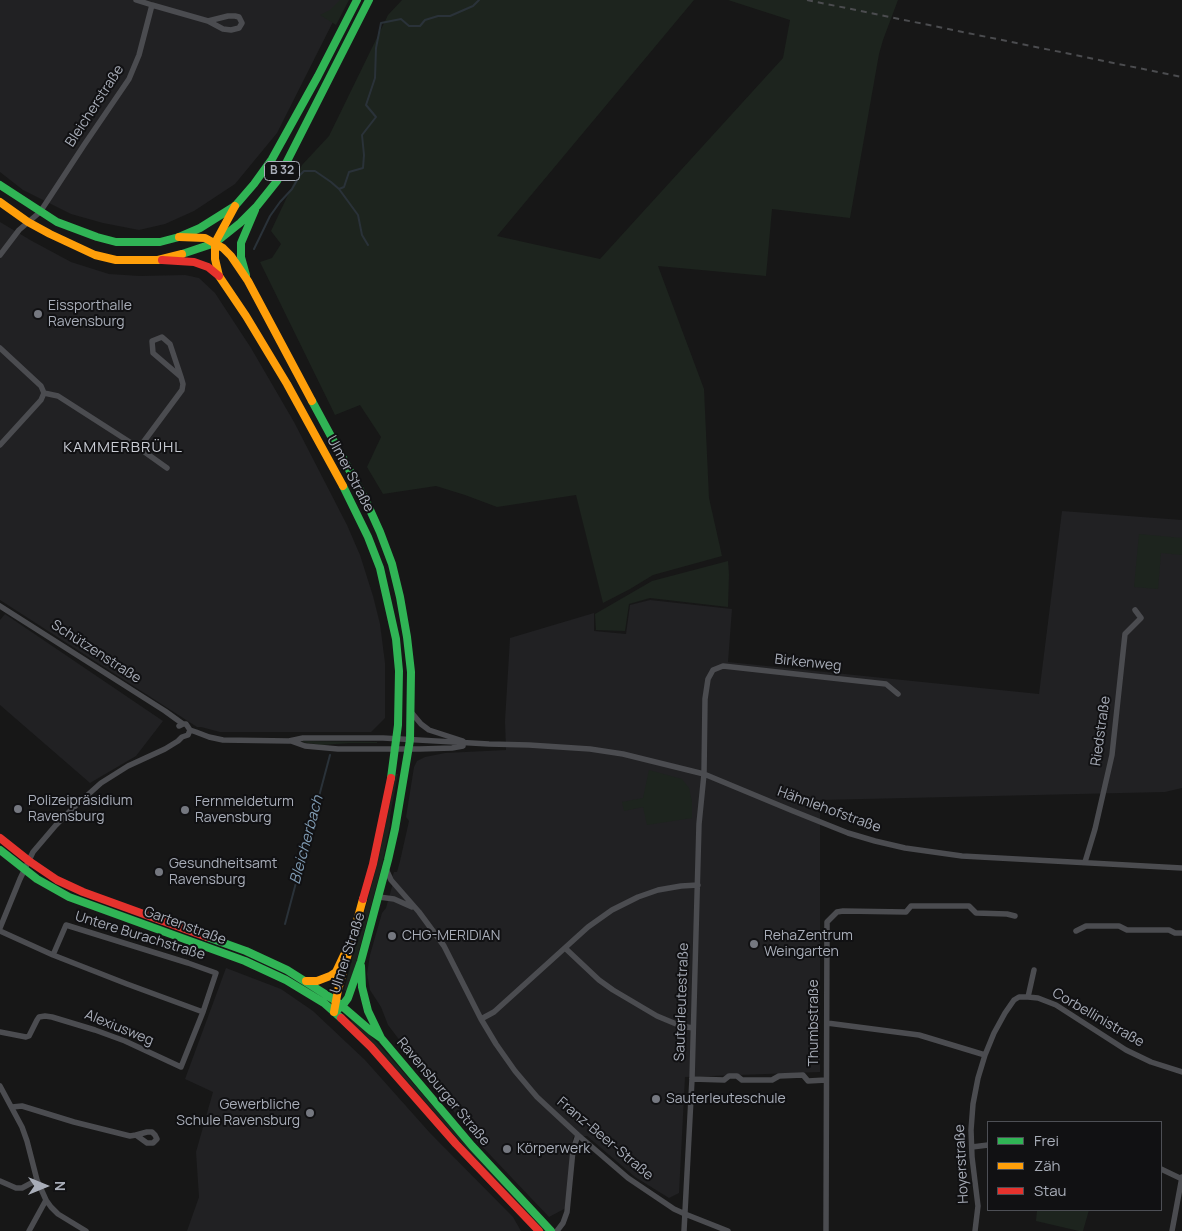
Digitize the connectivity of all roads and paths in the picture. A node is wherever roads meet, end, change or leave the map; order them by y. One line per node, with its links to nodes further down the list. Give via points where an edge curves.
1 (136, 0): 4 (street)
2 (357, 0): 8 (main road, B 32, via 272,159)
3 (369, 0): 9 (main road, B 32, via 277,181)
4 (152, 5): 5 (street); 10 (street, Bleicherstraße, via 129,79)
5 (208, 21): 5 (street, via 231,30 242,24 236,16)
6 (0, 185): 10 (main road, B 32)
7 (0, 202): 11 (main road, B 32)
8 (235, 206): 12 (main road, B 32); 13 (main road)
9 (257, 206): 13 (main road, B 32); 17 (main road, via 241,244 241,258)
10 (40, 212): 11 (street, Bleicherstraße); 12 (main road, B 32, via 97,238 116,242 160,242)
11 (28, 222): 14 (street, Bleicherstraße); 15 (main road, B 32, via 95,255 116,260)
12 (180, 238): 13 (main road, via 205,238)
13 (215, 242): 15 (main road, B 32); 16 (main road, Ulmer Straße); 17 (main road, Ulmer Straße, via 231,256)
14 (0, 255)
15 (158, 260): 16 (main road, via 194,262)
16 (219, 276): 32 (main road, Ulmer Straße, via 287,384 339,477 380,568 396,639 399,671)
17 (248, 281): 28 (main road, Ulmer Straße, via 380,532 392,564 407,636)
18 (0, 348): 20 (street, via 41,386)
19 (181, 377): 19 (street, via 153,352 152,341 162,337 170,344); 22 (street, via 182,390)
20 (44, 393): 21 (street); 22 (street, via 58,396)
21 (0, 445)
22 (140, 448): 23 (street)
23 (167, 468)
24 (1, 608): 29 (street, Schützenstraße)
25 (1135, 610): 42 (street, Riedstraße, via 1142,618 1125,634 1112,755)
26 (713, 670): 27 (street, Birkenweg, via 723,666 886,684); 38 (street, Sauterleutestraße, via 705,699)
27 (898, 694)
28 (411, 712): 33 (main road, Ulmer Straße); 35 (street, via 429,730)
29 (180, 723): 30 (street); 31 (street, via 177,729)
30 (192, 731): 31 (street); 34 (street, via 223,740)
31 (180, 738): 41 (street, via 165,750 128,766 101,783 49,832)
32 (397, 739): 33 (street); 34 (street, via 303,738); 36 (main road, Ulmer Straße)
33 (410, 740): 35 (street); 37 (main road, Ulmer Straße)
34 (289, 741): 36 (street, via 338,749)
35 (472, 744): 37 (street); 38 (street, Hähnlehofstraße, via 590,749)
36 (396, 749): 37 (street); 54 (main road, Ulmer Straße, via 373,864)
37 (408, 749): 44 (main road, Ulmer Straße)
38 (704, 774): 42 (street, Hähnlehofstraße, via 824,824 891,845 955,855); 46 (street, Sauterleutestraße)
39 (0, 838): 41 (main road, Gartenstraße)
40 (0, 850): 45 (main road, Gartenstraße)
41 (29, 861): 45 (street); 59 (main road, Gartenstraße, via 57,880 83,892 246,951)
42 (1086, 862): 43 (street, Hähnlehofstraße)
43 (1182, 868)
44 (386, 869): 47 (main road, Ulmer Straße); 48 (street, Franz-Beer-Straße)
45 (25, 870): 50 (street); 64 (main road, Gartenstraße, via 51,888 82,902 273,973)
46 (698, 884): 55 (street, via 658,890 638,897 612,910); 67 (street, Sauterleutestraße)
47 (378, 897): 48 (street, Franz-Beer-Straße, via 394,899); 57 (main road, Ulmer Straße)
48 (414, 908): 65 (street, Franz-Beer-Straße, via 444,946)
49 (1015, 916): 66 (street, Thumbstraße, via 976,913 969,906 911,906 906,912 837,912 826,925)
50 (1, 921): 51 (street)
51 (0, 930): 56 (street)
52 (1076, 930): 53 (street, via 1086,926 1119,926 1127,930)
53 (1182, 933)
54 (352, 938): 59 (main road, via 336,972); 61 (main road, Ulmer Straße)
55 (565, 948): 65 (street, via 494,1012); 67 (street, via 599,980 625,998 657,1016)
56 (53, 955): 63 (street); 63 (street, Untere Burachstraße, via 66,925 216,973)
57 (361, 961): 62 (main road, Ulmer Straße); 69 (main road, via 362,987 368,1011)
58 (1034, 970): 60 (street)
59 (310, 981): 61 (main road, Ravensburger Straße)
60 (1028, 997): 70 (street, Hoyerstraße, via 1019,997 1008,1008); 71 (street, Corbellinistraße, via 1048,1001 1126,1050)
61 (336, 1001): 62 (main road, Ravensburger Straße); 64 (main road, Ulmer Straße)
62 (342, 1006): 64 (main road, Ulmer Straße); 69 (main road, Ravensburger Straße)
63 (203, 1012): 68 (street, Alexiusweg, via 181,1067 125,1041 52,1017 39,1017 26,1037)
64 (334, 1012): 89 (main road, Ravensburger Straße, via 371,1047 456,1144)
65 (481, 1019): 78 (street, Franz-Beer-Straße, via 515,1071 537,1097)
66 (827, 1023): 70 (street, via 919,1036); 73 (street, Thumbstraße)
67 (693, 1028): 72 (street, Sauterleutestraße)
68 (0, 1032)
69 (382, 1038): 90 (main road, Ravensburger Straße, via 472,1146)
70 (985, 1055): 80 (street, Hoyerstraße, via 973,1104)
71 (1182, 1072)
72 (692, 1079): 73 (street, via 724,1080 737,1076 742,1080 772,1080 779,1076 803,1076 808,1080); 86 (street, Sauterleutestraße)
73 (826, 1080): 94 (street, Thumbstraße)
74 (0, 1086): 75 (street)
75 (3, 1098): 76 (street)
76 (12, 1107): 77 (street, via 22,1106 74,1122); 83 (street, via 27,1141)
77 (136, 1135)
78 (578, 1135): 86 (street, Franz-Beer-Straße, via 628,1178); 91 (street, via 573,1150 567,1212)
79 (987, 1144): 80 (street)
80 (972, 1147): 95 (street, Hoyerstraße, via 978,1206)
81 (1162, 1169): 82 (street)
82 (1182, 1178): 96 (street)
83 (37, 1180): 84 (street, via 22,1188); 85 (street)
84 (0, 1181)
85 (46, 1200): 87 (street); 88 (street, via 58,1214)
86 (685, 1214): 92 (street, Sauterleutestraße); 93 (street, Franz-Beer-Straße)
87 (29, 1231)
88 (86, 1231)
89 (539, 1231)
90 (551, 1231)
91 (557, 1231)
92 (684, 1231)
93 (728, 1231)
94 (826, 1231)
95 (975, 1231)
96 (1172, 1231)

